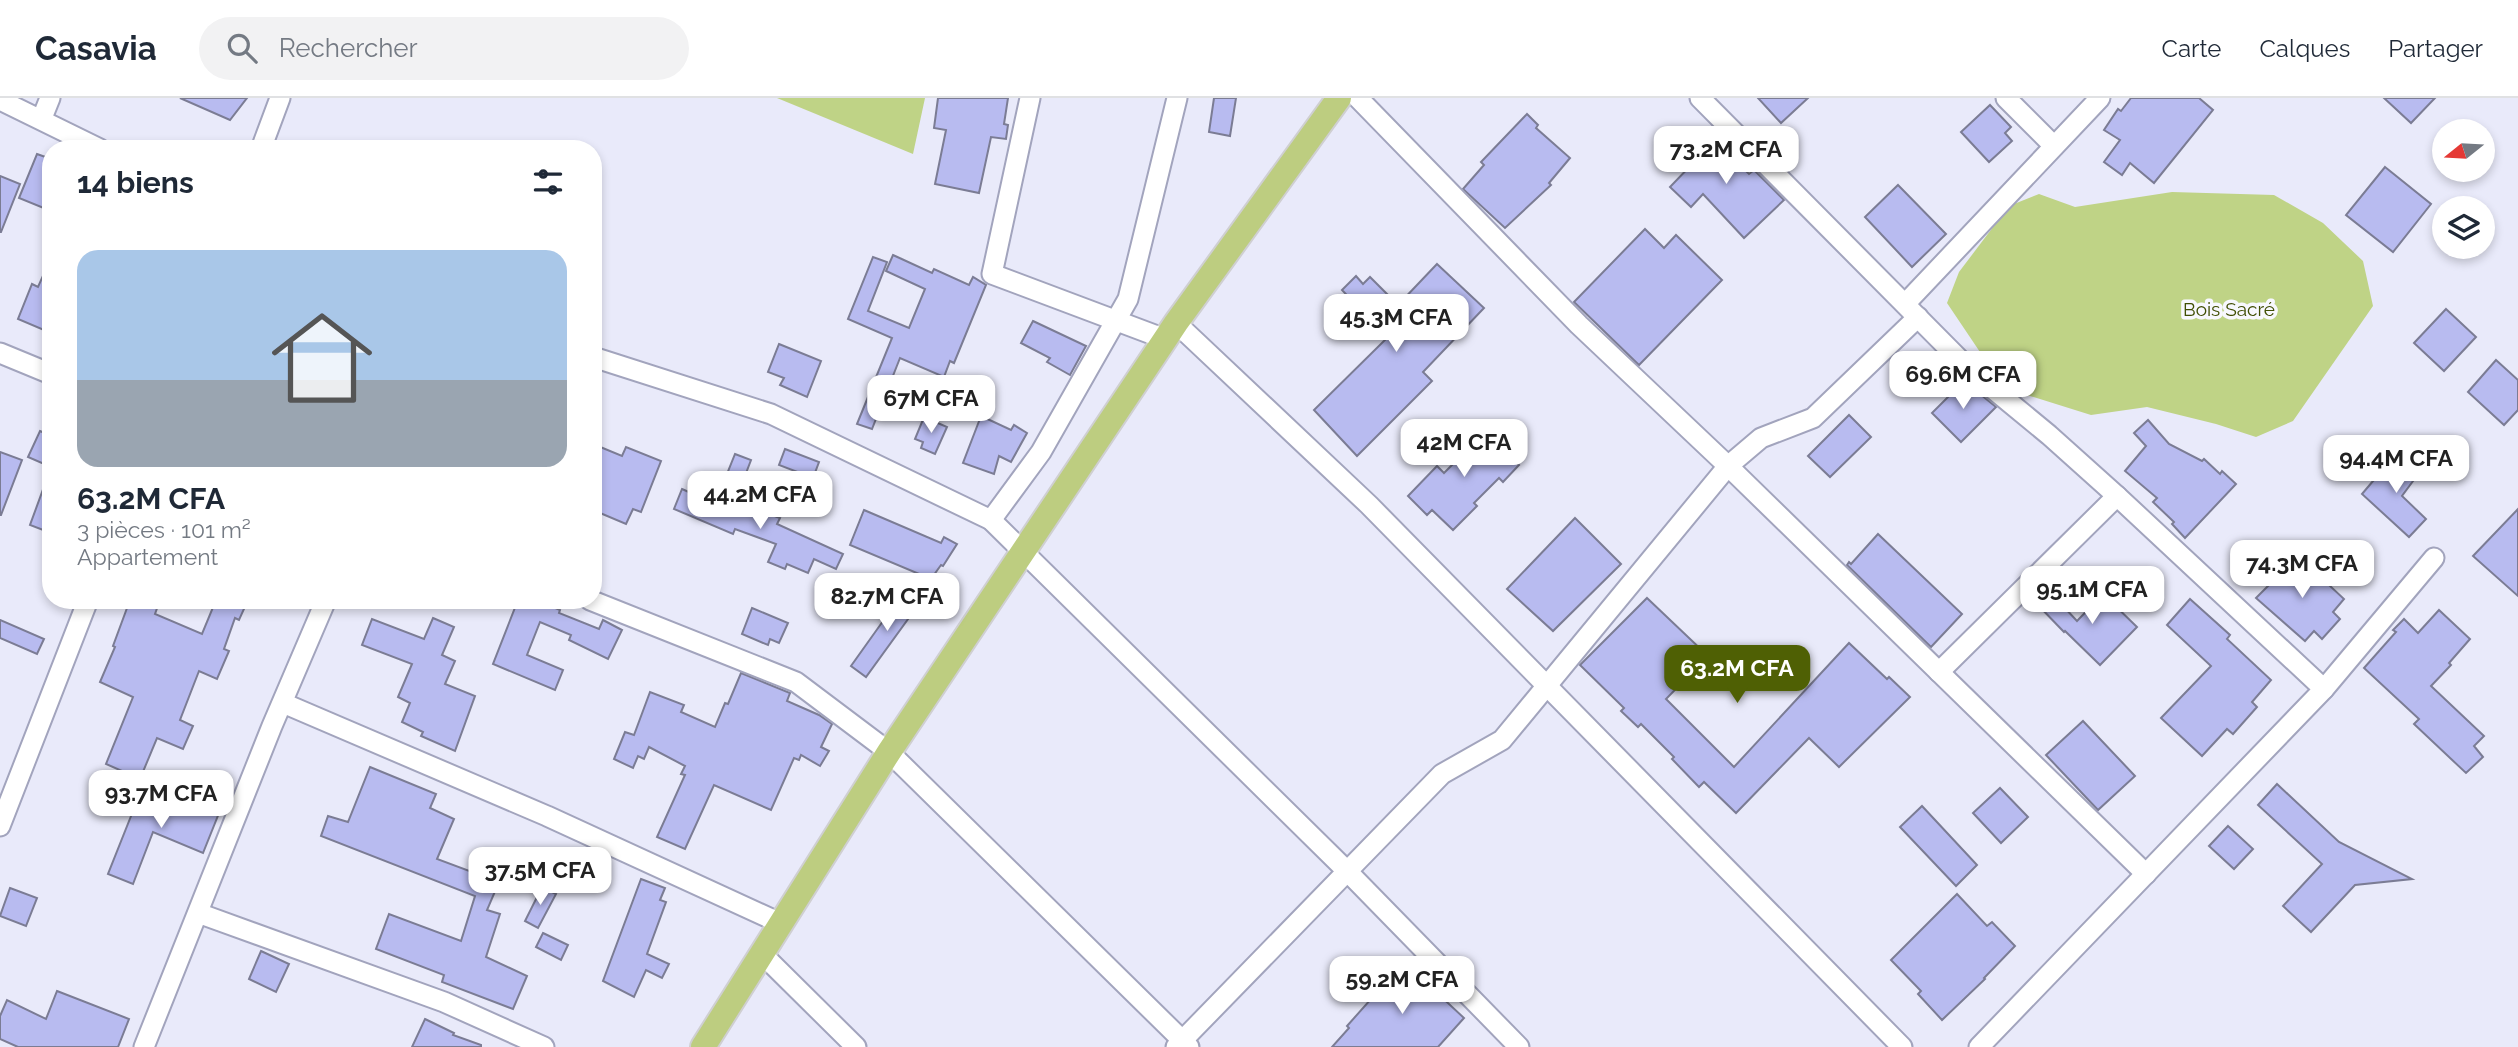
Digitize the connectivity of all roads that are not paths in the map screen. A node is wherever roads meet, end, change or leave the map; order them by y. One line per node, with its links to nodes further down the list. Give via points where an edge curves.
1 (50, 98): 11 (street)
2 (280, 98): 13 (street)
3 (1030, 98): 16 (street, via 992,274)
4 (1177, 98): 16 (street, via 1128,299)
5 (1339, 98): 17 (main road)
6 (1358, 98): 21 (street, via 1579,325)
7 (1700, 98): 15 (street)
8 (2006, 98): 14 (street)
9 (2100, 98): 14 (street)
10 (0, 100): 11 (street)
11 (42, 118): 12 (street)
12 (83, 140)
13 (264, 140)
14 (2054, 146): 15 (street)
15 (1911, 310): 21 (street, via 1813,418 1761,439); 22 (street, via 1970,370)
16 (1115, 320): 17 (street); 23 (street, via 1041,452)
17 (1171, 331): 24 (main road); 30 (street, via 1369,505)
18 (0, 352): 20 (street)
19 (602, 360): 23 (street, via 771,414)
20 (42, 370)
21 (1728, 467): 29 (street); 30 (street)
22 (2117, 496): 29 (street); 31 (street)
23 (991, 520): 24 (street)
24 (1024, 553): 33 (main road); 35 (street)
25 (2434, 558): 31 (street)
26 (602, 605): 33 (street, via 796,682)
27 (84, 609): 34 (street)
28 (322, 609): 32 (street)
29 (1939, 672): 36 (street)
30 (1548, 684): 35 (street, via 1502,740 1442,774); 46 (street)
31 (2324, 689): 36 (street)
32 (283, 704): 37 (street); 38 (street, via 547,816)
33 (890, 752): 38 (main road); 40 (street)
34 (0, 826)
35 (1348, 872): 40 (street); 45 (street)
36 (2146, 874): 47 (street)
37 (198, 912): 41 (street); 42 (street, via 444,1002)
38 (780, 923): 39 (main road)
39 (761, 953): 43 (main road); 44 (street)
40 (1182, 1045)
41 (144, 1047)
42 (544, 1047)
43 (703, 1047)
44 (856, 1047)
45 (1519, 1047)
46 (1902, 1047)
47 (1979, 1047)

